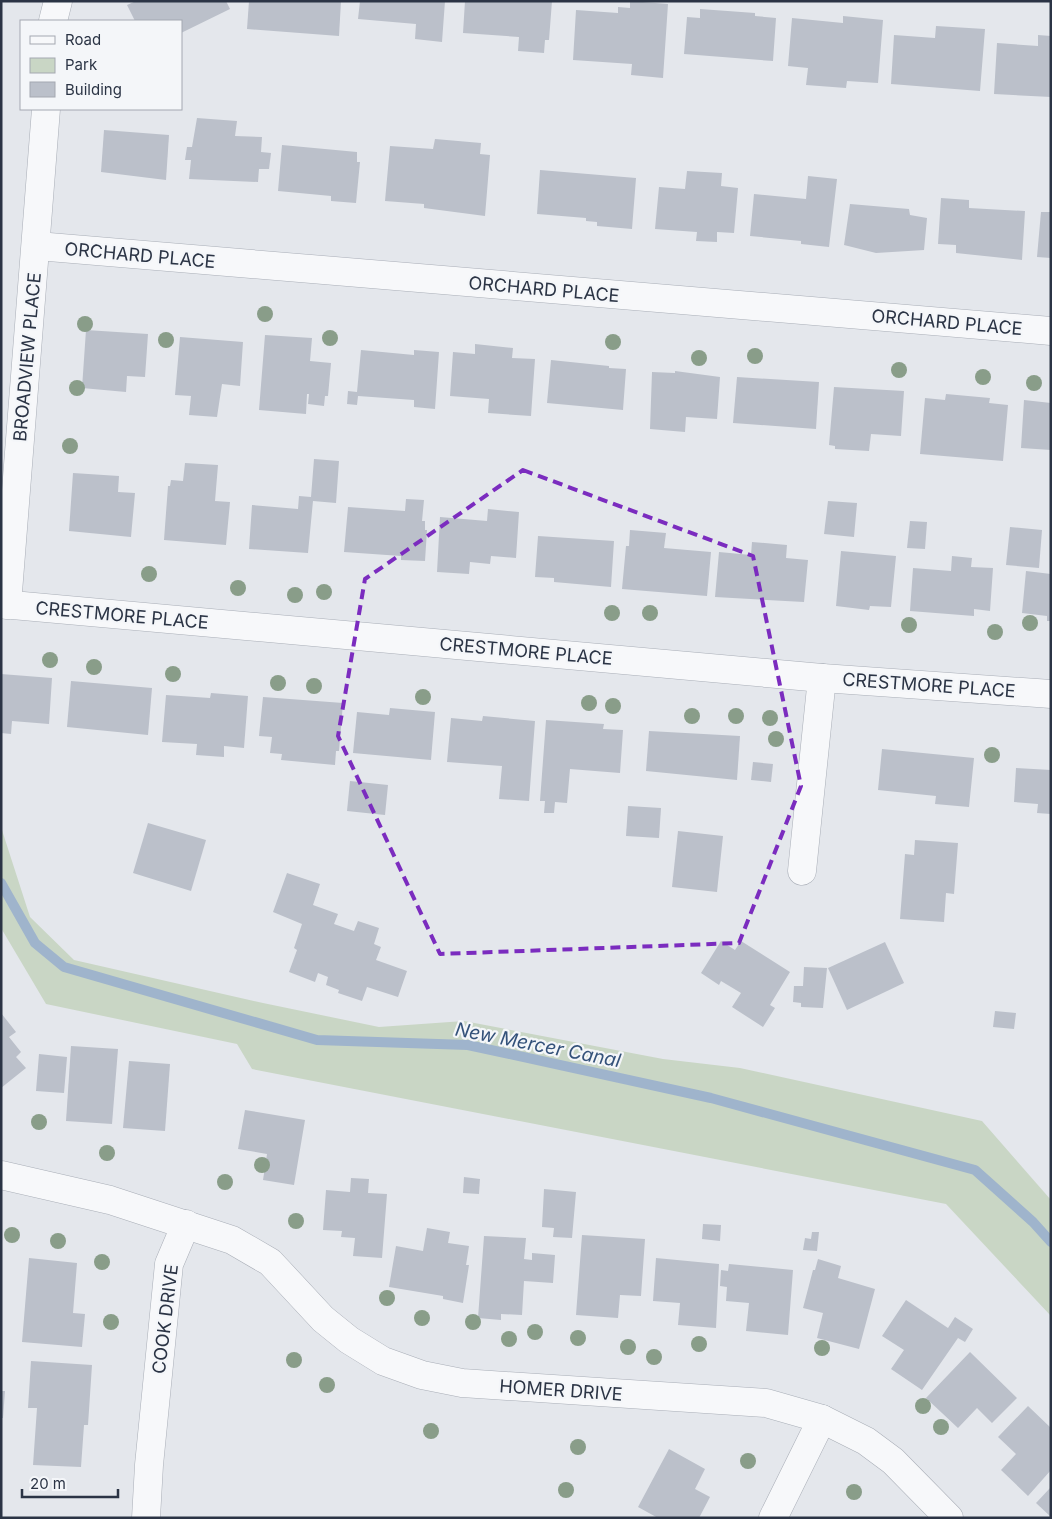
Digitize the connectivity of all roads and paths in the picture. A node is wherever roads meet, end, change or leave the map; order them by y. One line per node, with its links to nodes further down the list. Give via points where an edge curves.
1 (58, 1): 2 (street)
2 (53, 20)
3 (46, 110): 4 (street, BROADVIEW PLACE)
4 (37, 246): 5 (street, ORCHARD PLACE); 6 (street, BROADVIEW PLACE)
5 (1051, 331)
6 (4, 604): 7 (street, CRESTMORE PLACE)
7 (822, 678): 8 (street, CRESTMORE PLACE); 9 (street)
8 (1051, 694)
9 (802, 871)
10 (1, 1175): 11 (street, via 110,1200)
11 (186, 1224): 12 (street, HOMER DRIVE, via 232,1240 270,1262 323,1319 349,1340 384,1361 422,1375 462,1383 766,1403); 13 (street, COOK DRIVE, via 169,1264 148,1465)
12 (822, 1419): 14 (street); 15 (street, HOMER DRIVE, via 866,1441 893,1461)
13 (146, 1518)
14 (773, 1518)
15 (949, 1518)

